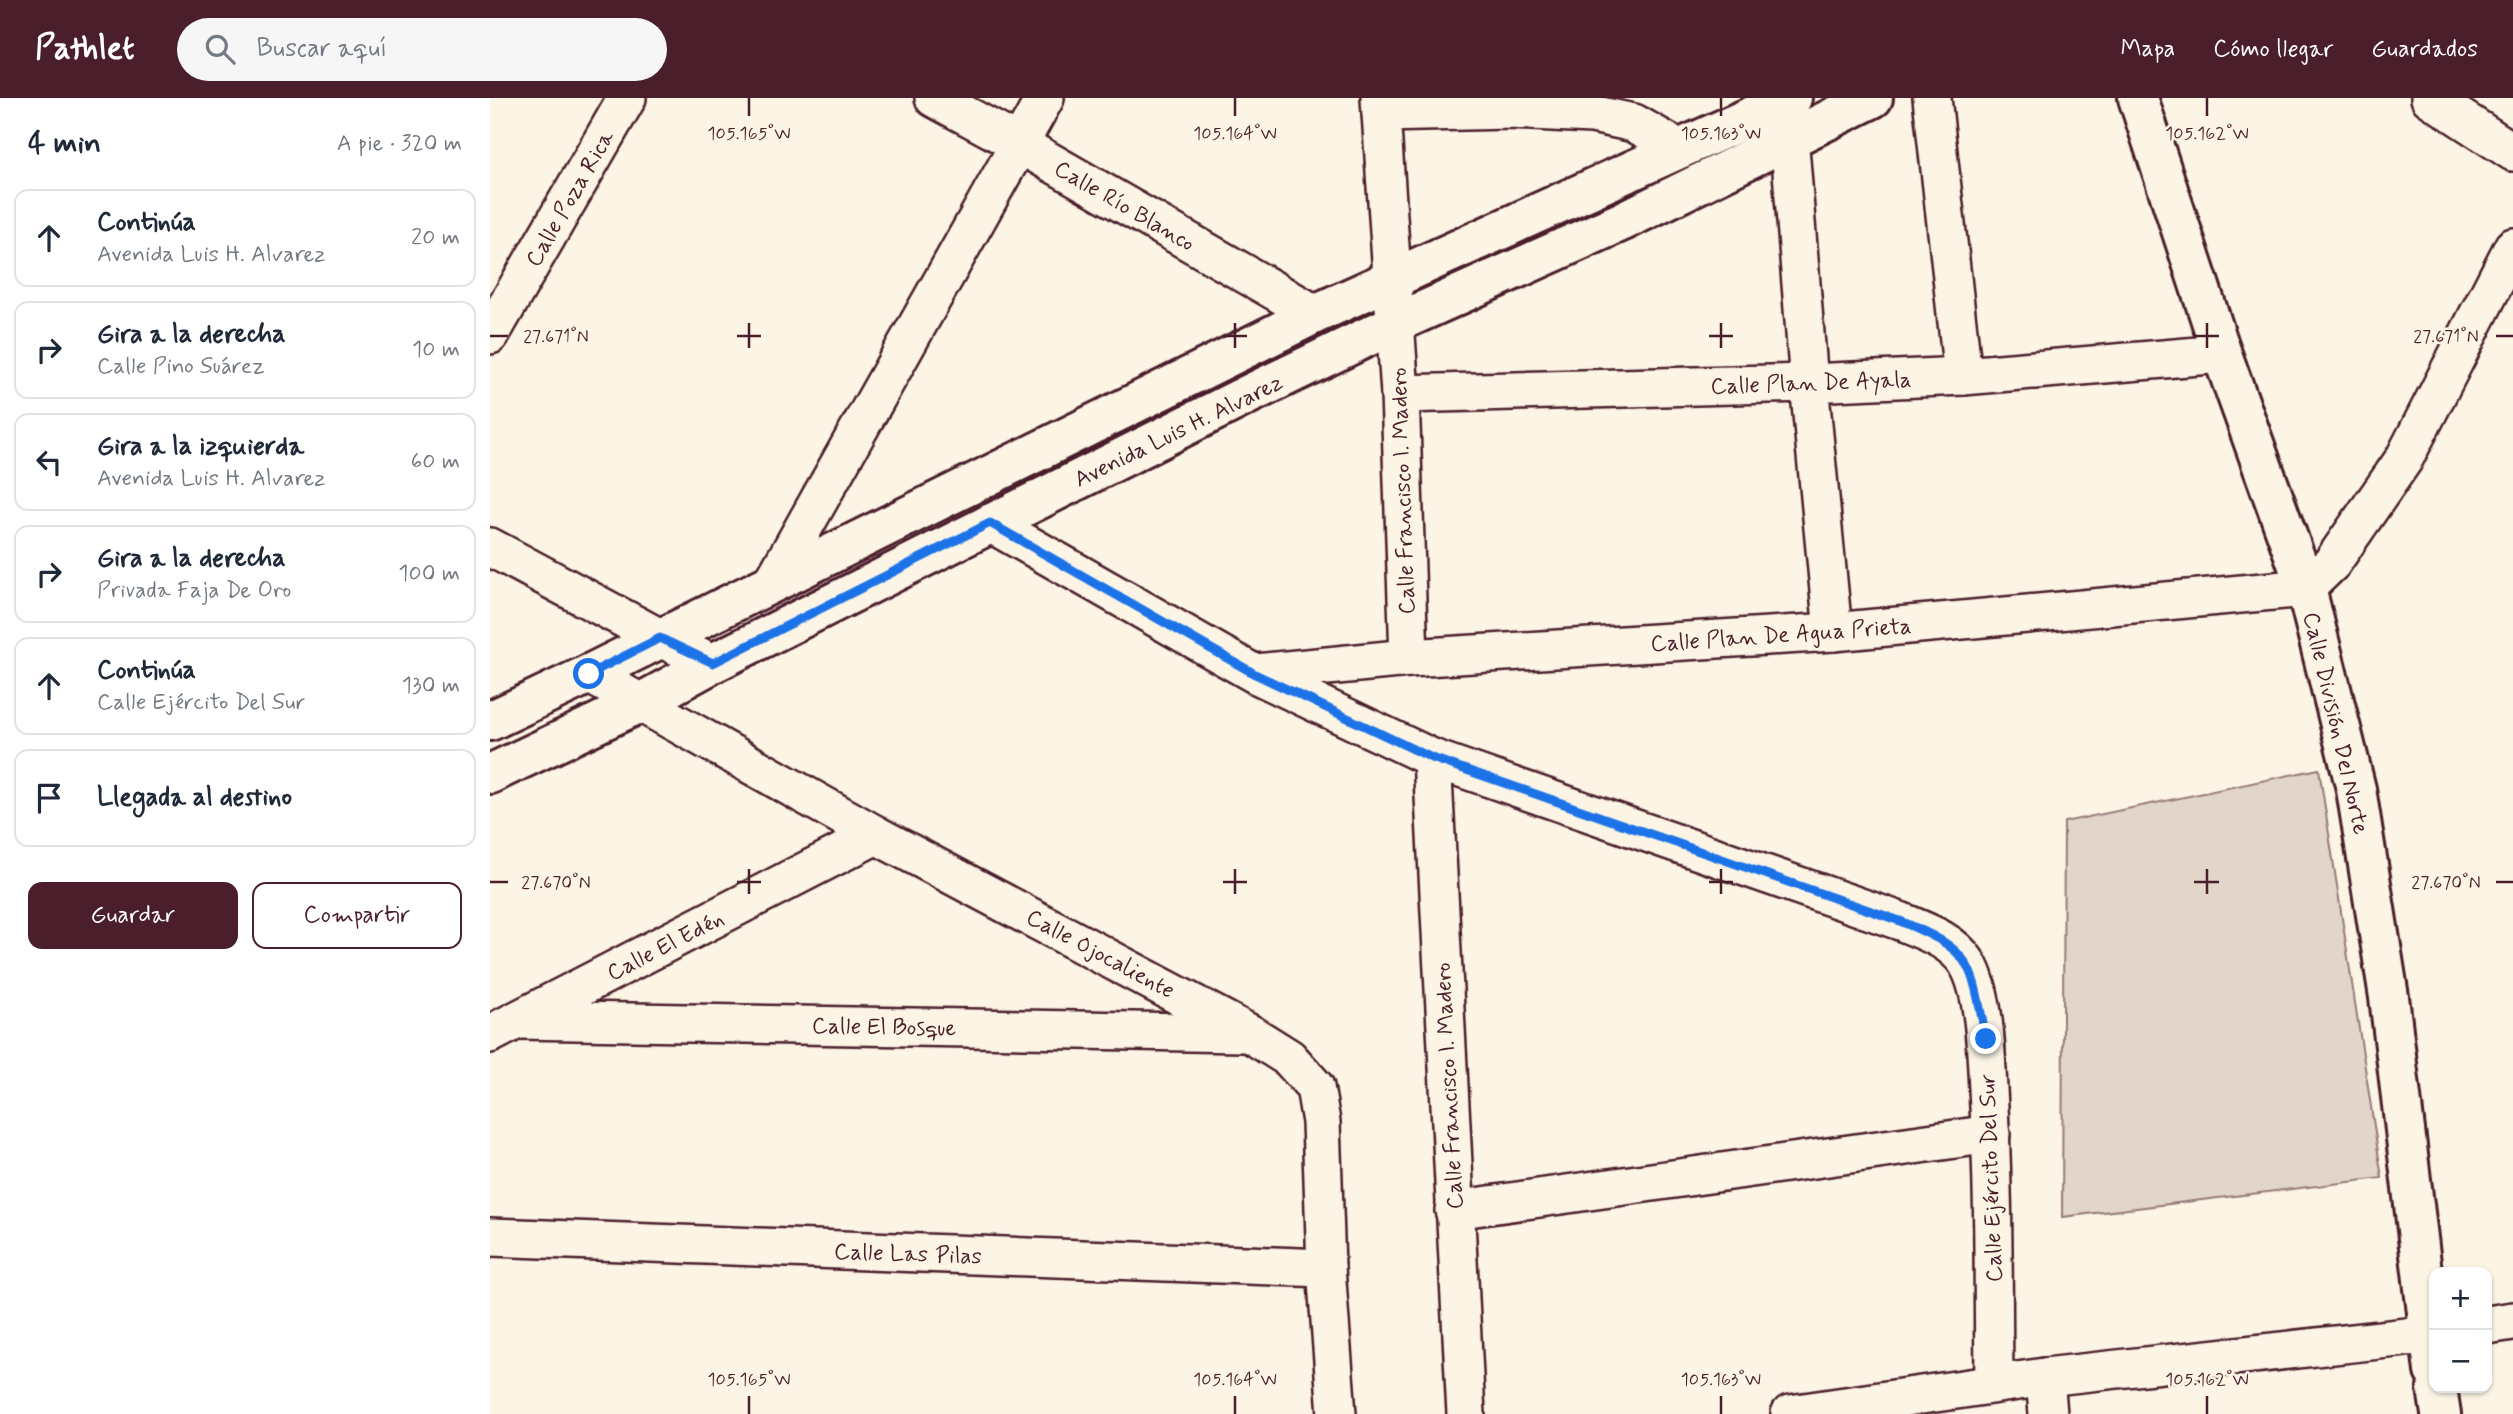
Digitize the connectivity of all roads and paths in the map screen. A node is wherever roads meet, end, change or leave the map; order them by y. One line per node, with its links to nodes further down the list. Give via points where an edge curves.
1 (627, 98): 18 (street, Calle Poza Rica)
2 (934, 98): 11 (street, Calle Río Blanco)
3 (1045, 98): 11 (street)
4 (1873, 98): 10 (main road, Avenida Luis H. Alvarez)
5 (1932, 98): 20 (street)
6 (2138, 98): 19 (main road, Calle División Del Norte)
7 (2430, 98): 13 (street)
8 (1788, 99): 10 (street); 12 (main road, Avenida Luis H. Alvarez)
9 (1380, 106): 12 (street, via 1592,114 1634,123); 15 (street, Calle Francisco I. Madero)
10 (1789, 139): 17 (main road, Avenida Luis H. Alvarez, via 1623,221); 21 (street)
11 (1019, 144): 16 (street, Calle Río Blanco); 25 (street)
12 (1680, 149): 15 (main road, Avenida Luis H. Alvarez)
13 (2513, 152)
14 (2513, 247): 26 (street, via 2404,458 2332,563)
15 (1391, 279): 16 (main road, Avenida Luis H. Alvarez); 17 (street, Calle Francisco I. Madero)
16 (1315, 314): 25 (main road, Avenida Luis H. Alvarez)
17 (1394, 324): 22 (street, Calle Francisco I. Madero); 23 (main road, Avenida Luis H. Alvarez)
18 (490, 335)
19 (2222, 354): 20 (street, Calle Plan De Ayala); 26 (main road, Calle División Del Norte)
20 (1963, 376): 21 (street, Calle Plan De Ayala)
21 (1809, 383): 22 (street, Calle Plan De Ayala); 27 (street)
22 (1400, 394): 29 (street, Calle Francisco I. Madero)
23 (990, 523): 30 (main road, Avenida Luis H. Alvarez); 32 (street, Calle Ejército Del Sur)
24 (490, 547): 28 (street)
25 (773, 582): 28 (main road, Avenida Luis H. Alvarez)
26 (2306, 588): 27 (street, Calle Plan De Agua Prieta); 46 (main road, Calle División Del Norte, via 2356,789 2389,997)
27 (1833, 632): 29 (street, Calle Plan De Agua Prieta)
28 (660, 638): 30 (street); 31 (main road, Avenida Luis H. Alvarez)
29 (1409, 658): 32 (street, Calle Plan De Agua Prieta)
30 (713, 663): 33 (main road, Avenida Luis H. Alvarez)
31 (589, 674): 33 (street, Calle Ojocaliente); 34 (main road, Avenida Luis H. Alvarez)
32 (1255, 674): 35 (street, Calle Ejército Del Sur)
33 (642, 702): 36 (main road, Avenida Luis H. Alvarez); 37 (street, Calle Ojocaliente)
34 (490, 720)
35 (1432, 758): 40 (street, Calle Ejército Del Sur, via 1936,936 1968,964 1975,984 1986,1039); 41 (street, Calle Francisco I. Madero)
36 (490, 774)
37 (876, 835): 38 (street, Calle El Edén); 39 (street, Calle Ojocaliente)
38 (505, 1027): 39 (street, Calle El Bosque)
39 (1249, 1033): 43 (street, Calle Ojocaliente, via 1289,1058 1315,1087 1321,1122)
40 (1991, 1134): 41 (street); 49 (street, Calle Ejército Del Sur)
41 (1454, 1210): 52 (street, Calle Francisco I. Madero)
42 (490, 1237): 43 (street, Calle Las Pilas)
43 (1326, 1268): 51 (street, Calle Ojocaliente)
44 (2513, 1321): 45 (street)
45 (2492, 1324)
46 (2430, 1330)
47 (2429, 1347): 48 (street)
48 (2045, 1377): 49 (street); 54 (street)
49 (1994, 1383): 53 (street)
50 (2438, 1393): 55 (main road)
51 (1337, 1414)
52 (1466, 1414)
53 (1790, 1414)
54 (2048, 1414)
55 (2441, 1414)

